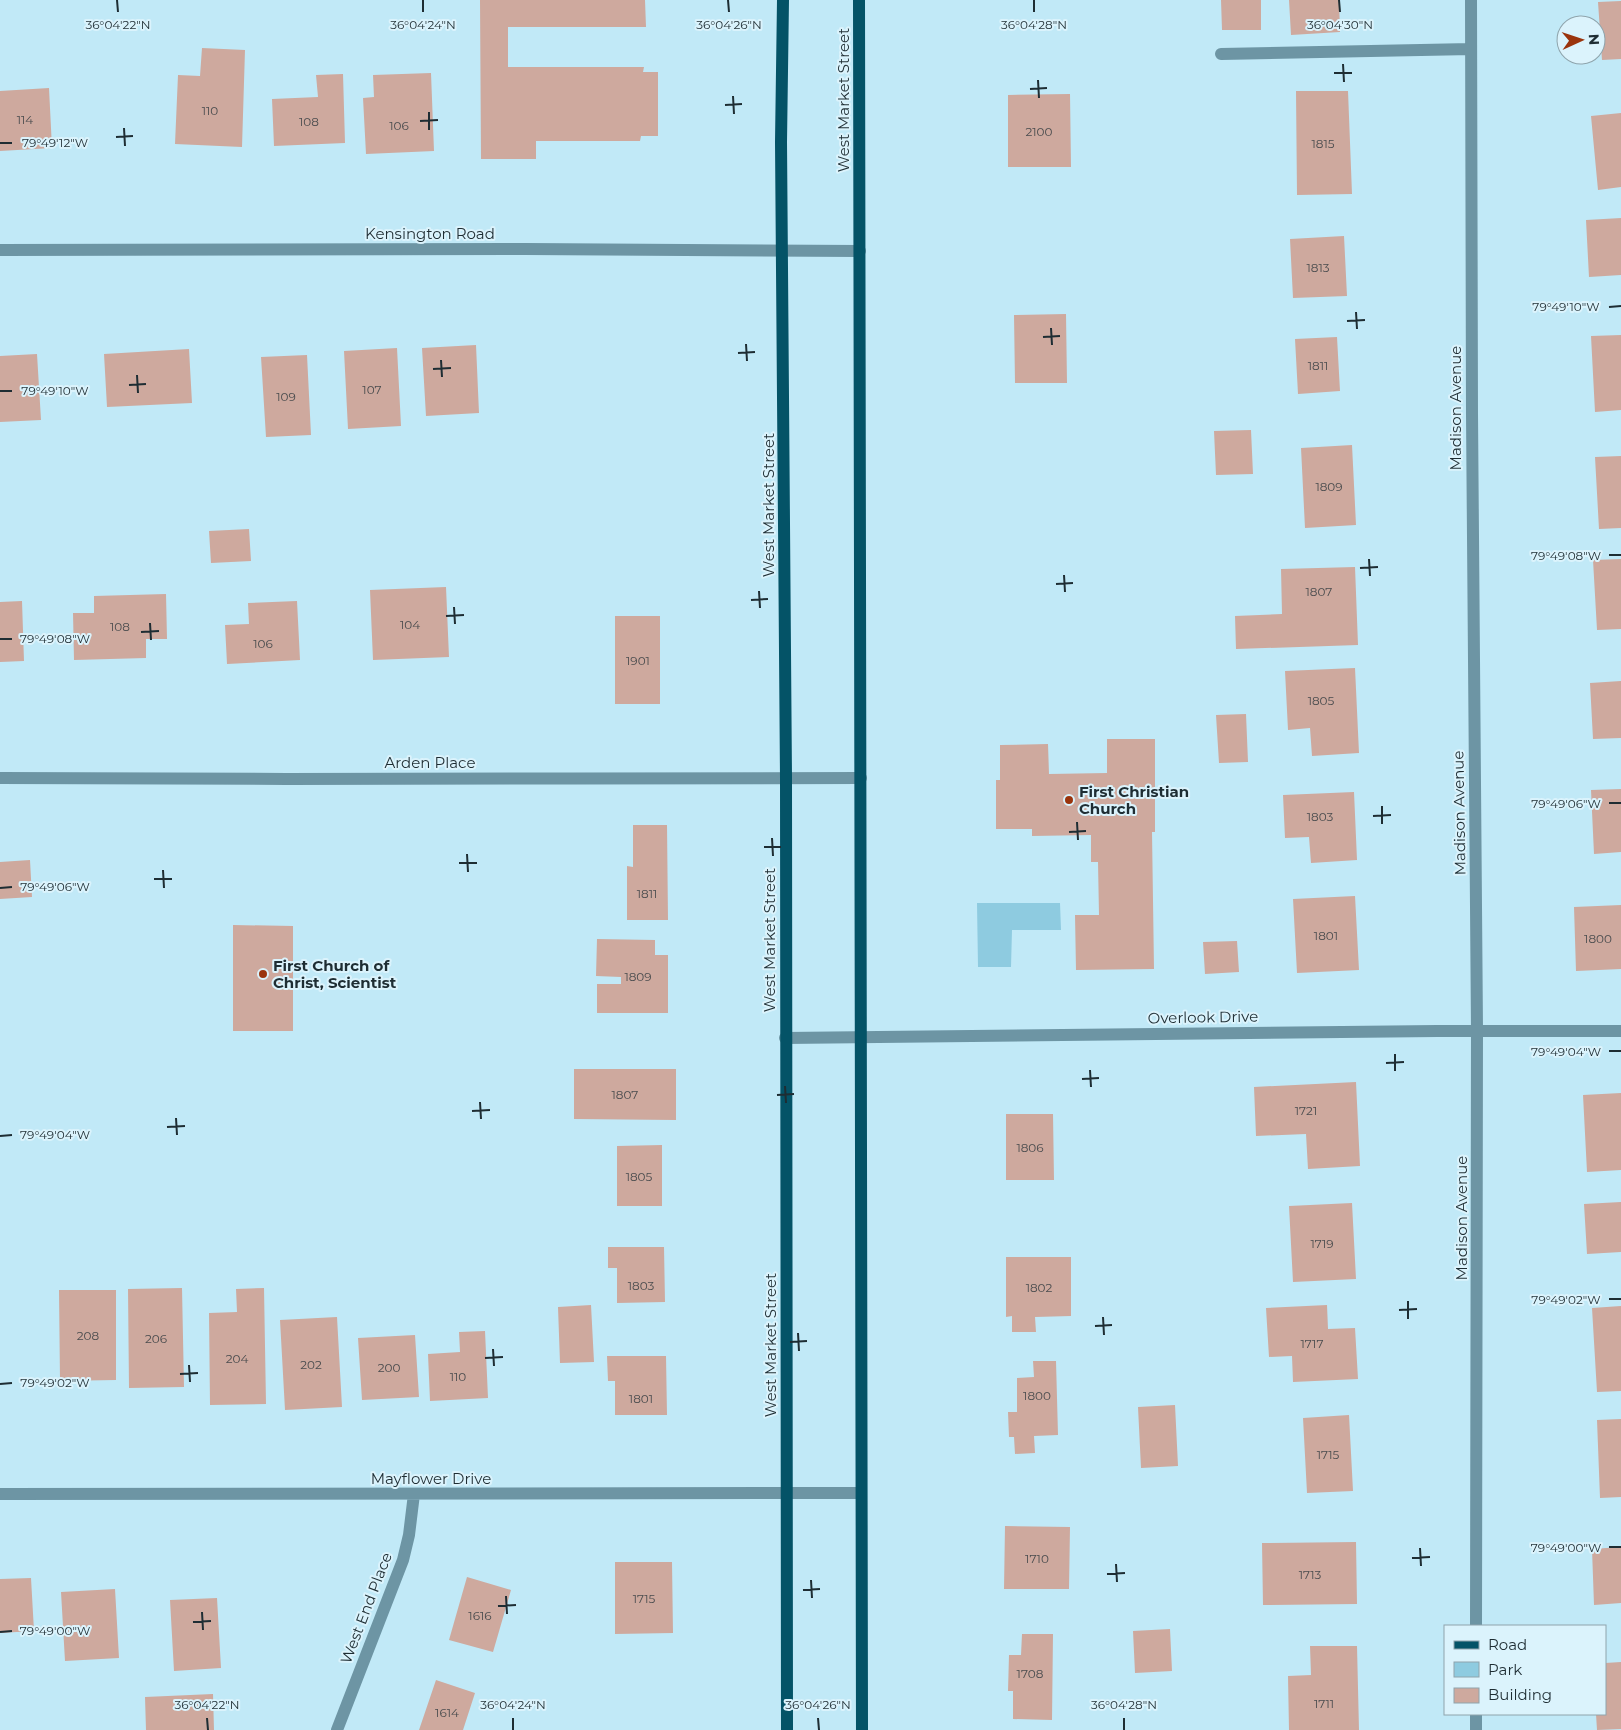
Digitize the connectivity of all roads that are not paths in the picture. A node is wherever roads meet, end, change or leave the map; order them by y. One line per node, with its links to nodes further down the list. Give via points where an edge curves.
1 (783, 0): 7 (main road, West Market Street)
2 (859, 0): 8 (main road, West Market Street)
3 (1471, 0): 4 (street, Madison Avenue)
4 (1471, 49): 5 (street); 12 (street, Madison Avenue)
5 (1221, 54)
6 (0, 250): 7 (street, Kensington Road)
7 (783, 250): 8 (street, Kensington Road); 10 (main road, West Market Street)
8 (860, 250): 11 (main road, West Market Street)
9 (0, 778): 10 (street, Arden Place)
10 (786, 778): 11 (street, Arden Place); 15 (main road, West Market Street)
11 (861, 778): 14 (main road, West Market Street)
12 (1478, 1030): 13 (street, Overlook Drive); 14 (street, Overlook Drive); 20 (street, Madison Avenue)
13 (1621, 1031)
14 (860, 1037): 15 (street, Overlook Drive); 16 (main road, West Market Street)
15 (786, 1038): 19 (main road, West Market Street)
16 (862, 1493): 19 (street, Mayflower Drive); 24 (main road, West Market Street)
17 (0, 1494): 18 (street, Mayflower Drive)
18 (414, 1494): 19 (street, Mayflower Drive); 22 (street, West End Place, via 402,1560)
19 (787, 1494): 23 (main road, West Market Street)
20 (1476, 1625)
21 (1476, 1715): 25 (street)
22 (337, 1730)
23 (787, 1730)
24 (862, 1730)
25 (1476, 1730)

